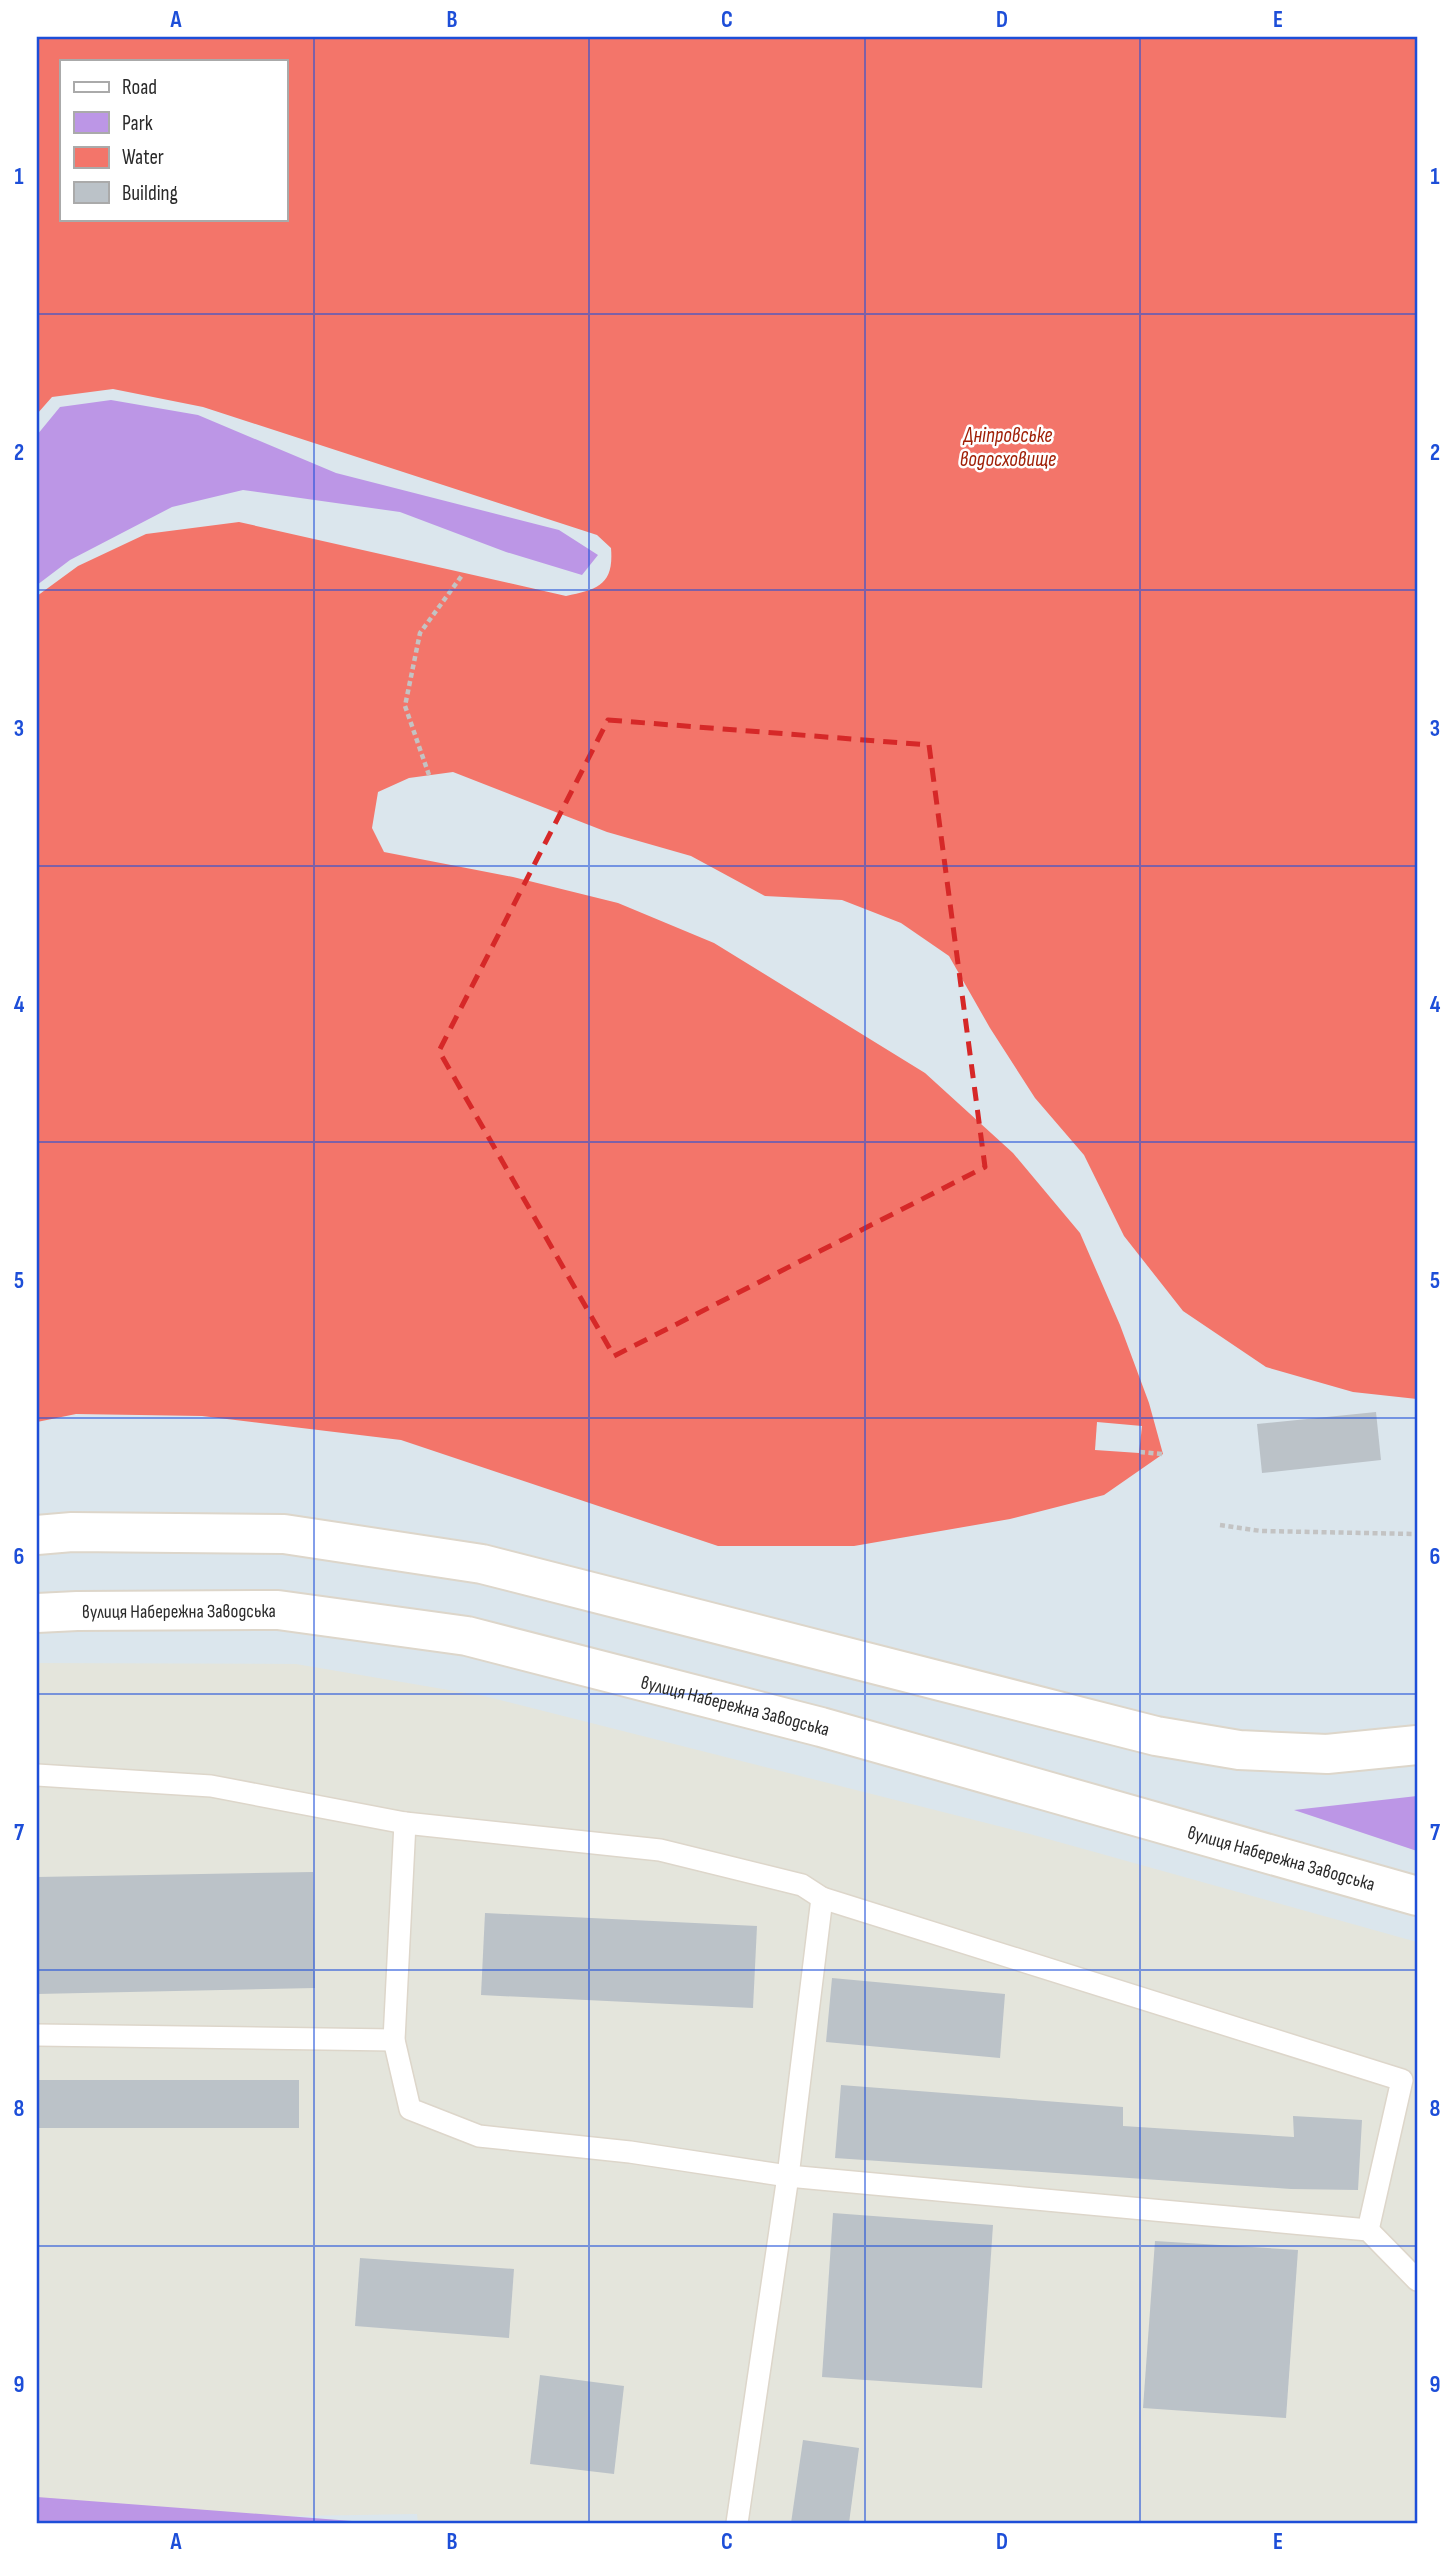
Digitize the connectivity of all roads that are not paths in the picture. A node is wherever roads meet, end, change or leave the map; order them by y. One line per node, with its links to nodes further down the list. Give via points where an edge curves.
1 (37, 1535): 3 (main road, via 284,1534 482,1564 1156,1737 1239,1750 1327,1754)
2 (37, 1613): 6 (main road, вулиця Набережна Заводська, via 278,1610 467,1636 821,1727)
3 (1417, 1745)
4 (37, 1774): 5 (lane, via 211,1786)
5 (405, 1823): 7 (lane, via 660,1850 802,1885); 9 (lane)
6 (1417, 1896)
7 (822, 1898): 10 (lane); 11 (lane, via 1402,2080)
8 (37, 2035): 9 (lane)
9 (394, 2040): 10 (lane, via 410,2109 479,2136)
10 (788, 2176): 11 (lane); 13 (lane)
11 (1368, 2230): 12 (lane)
12 (1417, 2280)
13 (737, 2523)

